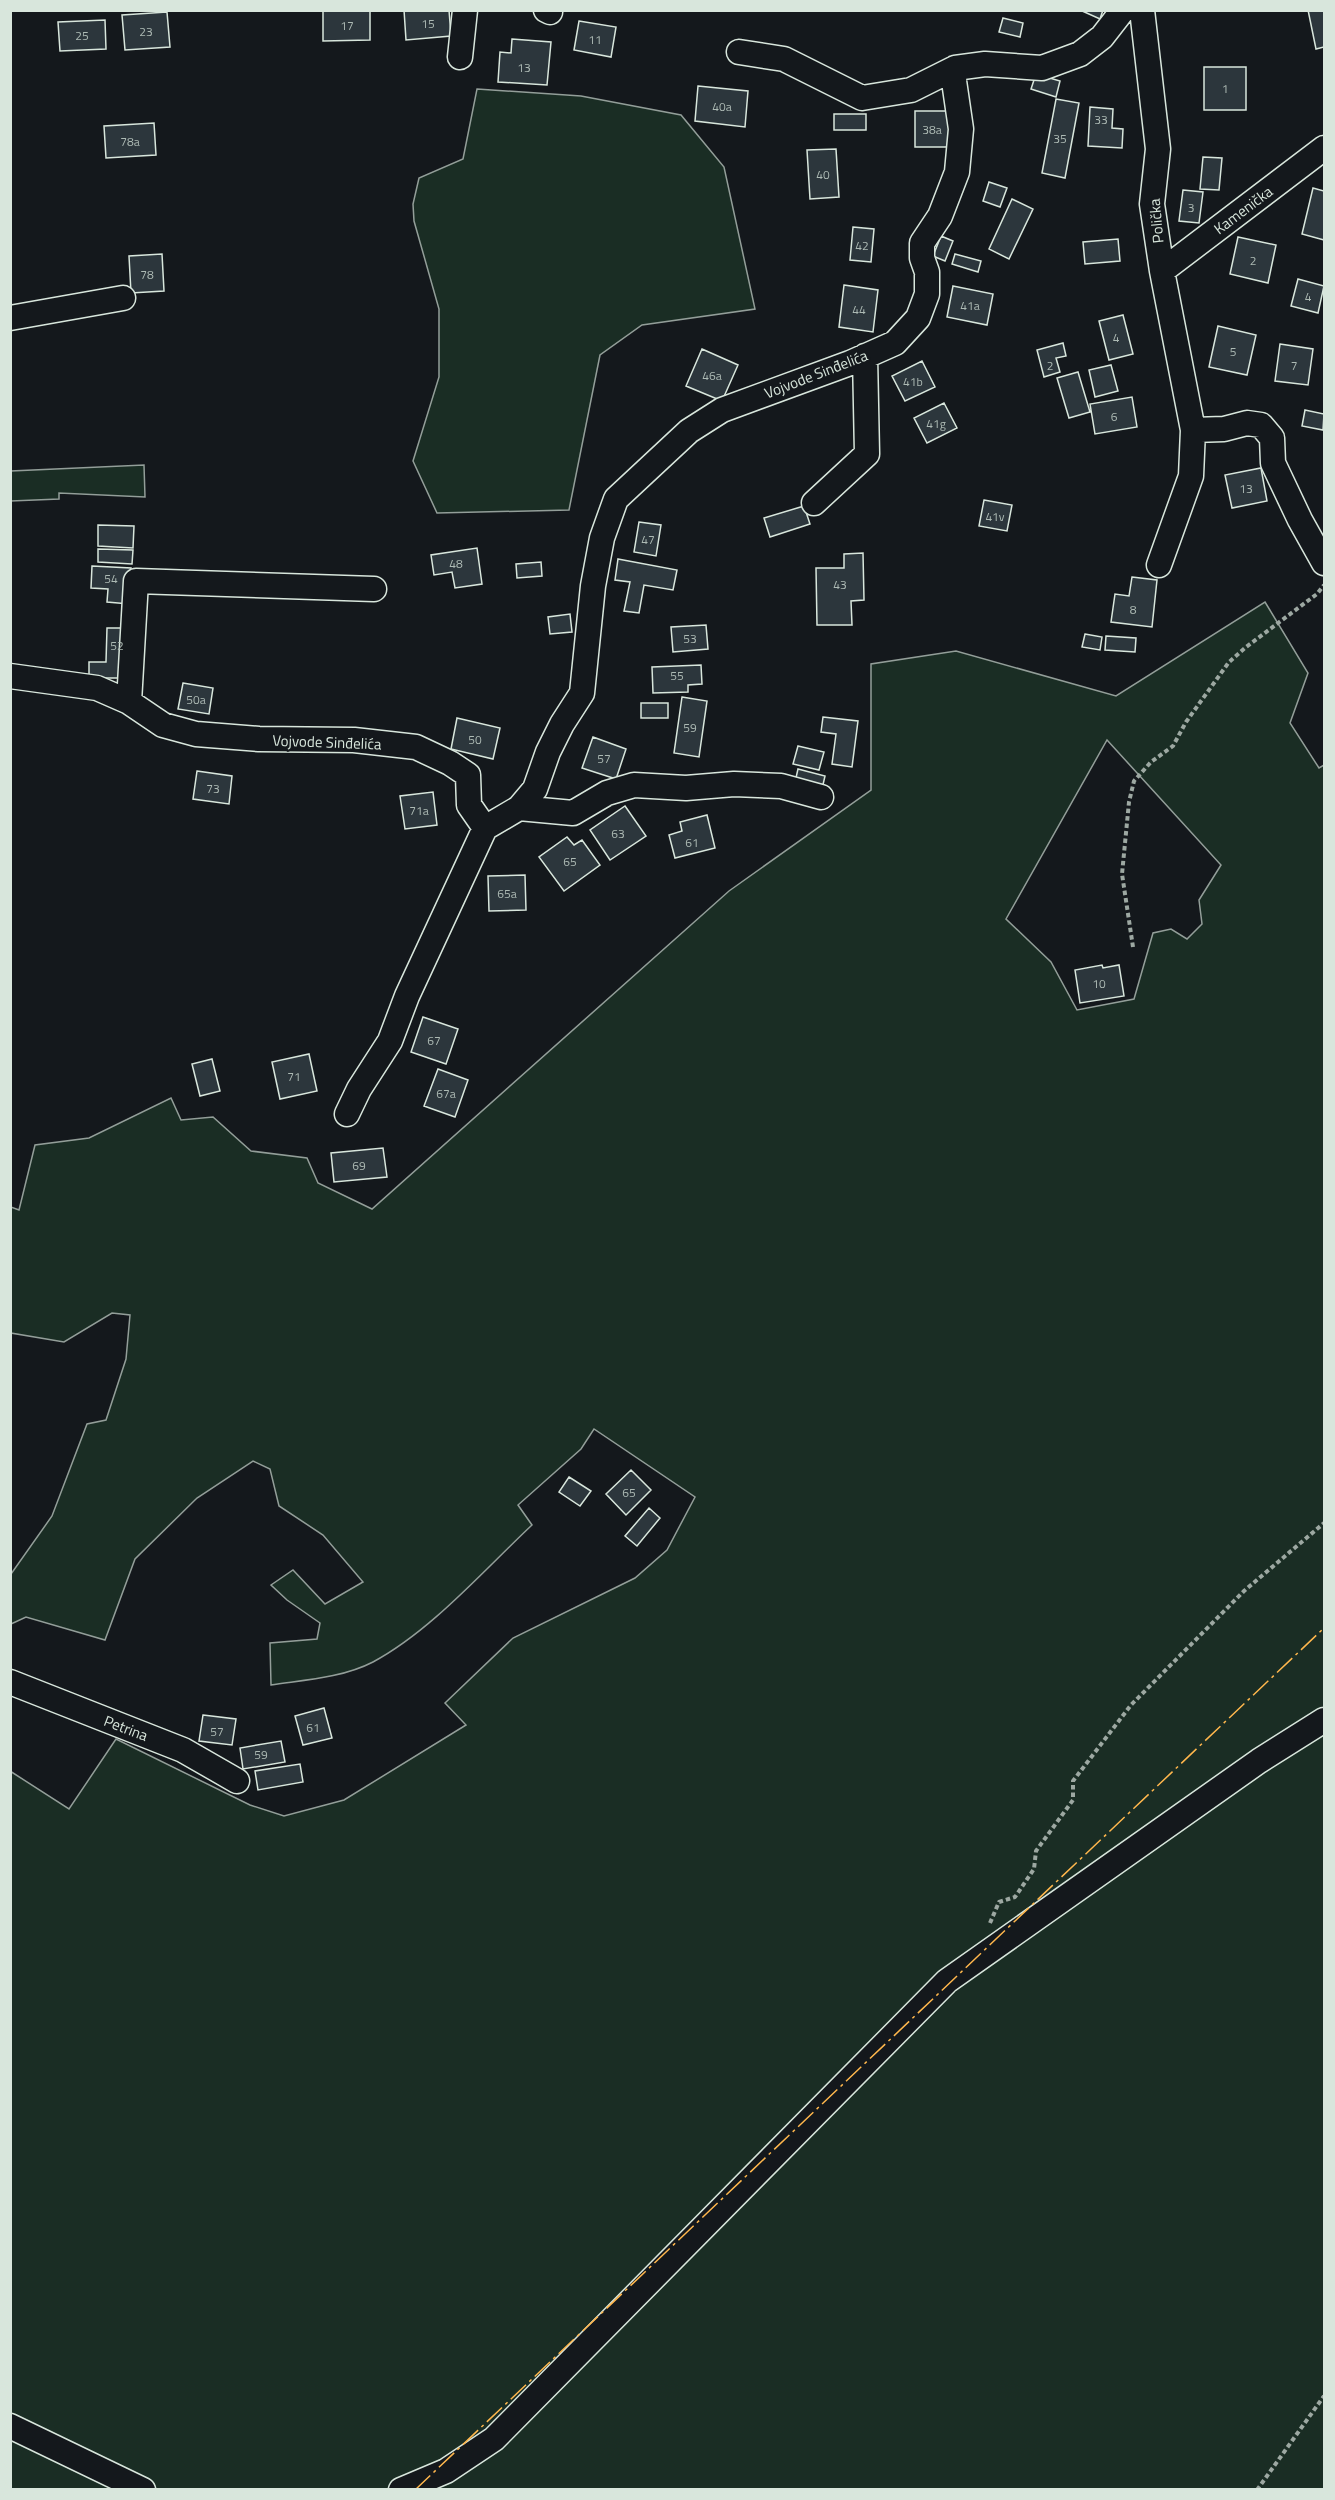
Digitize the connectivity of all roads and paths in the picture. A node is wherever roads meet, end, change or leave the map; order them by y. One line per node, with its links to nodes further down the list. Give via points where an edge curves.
1 (465, 10): 5 (street)
2 (1123, 10): 6 (street, via 1102,38 1080,54 1042,68 985,64)
3 (1142, 10): 8 (street, Polička, via 1158,149 1152,204)
4 (739, 52): 6 (street, via 784,59 862,98 911,90)
5 (460, 57)
6 (955, 68): 11 (street, Vojvode Sinđelića, via 961,129 957,172 940,216 922,243 927,294 918,318 895,343)
7 (1324, 148): 8 (street, Kamenička)
8 (1162, 271): 12 (street, Polička)
9 (123, 298): 10 (street)
10 (10, 318)
11 (865, 356): 13 (street, via 867,454); 21 (street, Vojvode Sinđelića, via 722,410 689,431 616,499 600,547 593,586 582,693 553,743 535,789)
12 (1193, 430): 14 (street, via 1247,423 1261,425 1272,438 1273,463); 15 (street, Polička, via 1191,476)
13 (814, 503)
14 (1324, 563)
15 (1159, 565)
16 (1324, 584): 23 (path, via 1317,594 1229,662 1173,746 1134,781 1122,874)
17 (374, 589): 19 (street, via 136,580)
18 (10, 676): 19 (street, Vojvode Sinđelića, via 97,688)
19 (129, 702): 22 (street, Vojvode Sinđelića, via 163,724 196,734 354,740 416,747 468,775 470,805)
20 (820, 797): 21 (street, via 781,786 634,785 607,793 573,813)
21 (519, 808): 22 (street, Vojvode Sinđelića)
22 (485, 828): 24 (street, via 390,1041)
23 (1133, 948)
24 (347, 1114)
25 (1324, 1523): 29 (path, via 1244,1591 1131,1705 1073,1781 1073,1800 1036,1851 1034,1869 1015,1897 999,1902)
26 (10, 1682): 28 (street, Petrina, via 183,1750)
27 (1324, 1720): 33 (street, via 1259,1761 947,1981 494,2439 446,2471)
28 (237, 1781)
29 (985, 1934)
30 (1324, 2396): 34 (path)
31 (10, 2426): 32 (street)
32 (143, 2490)
33 (401, 2490)
34 (1257, 2490)

